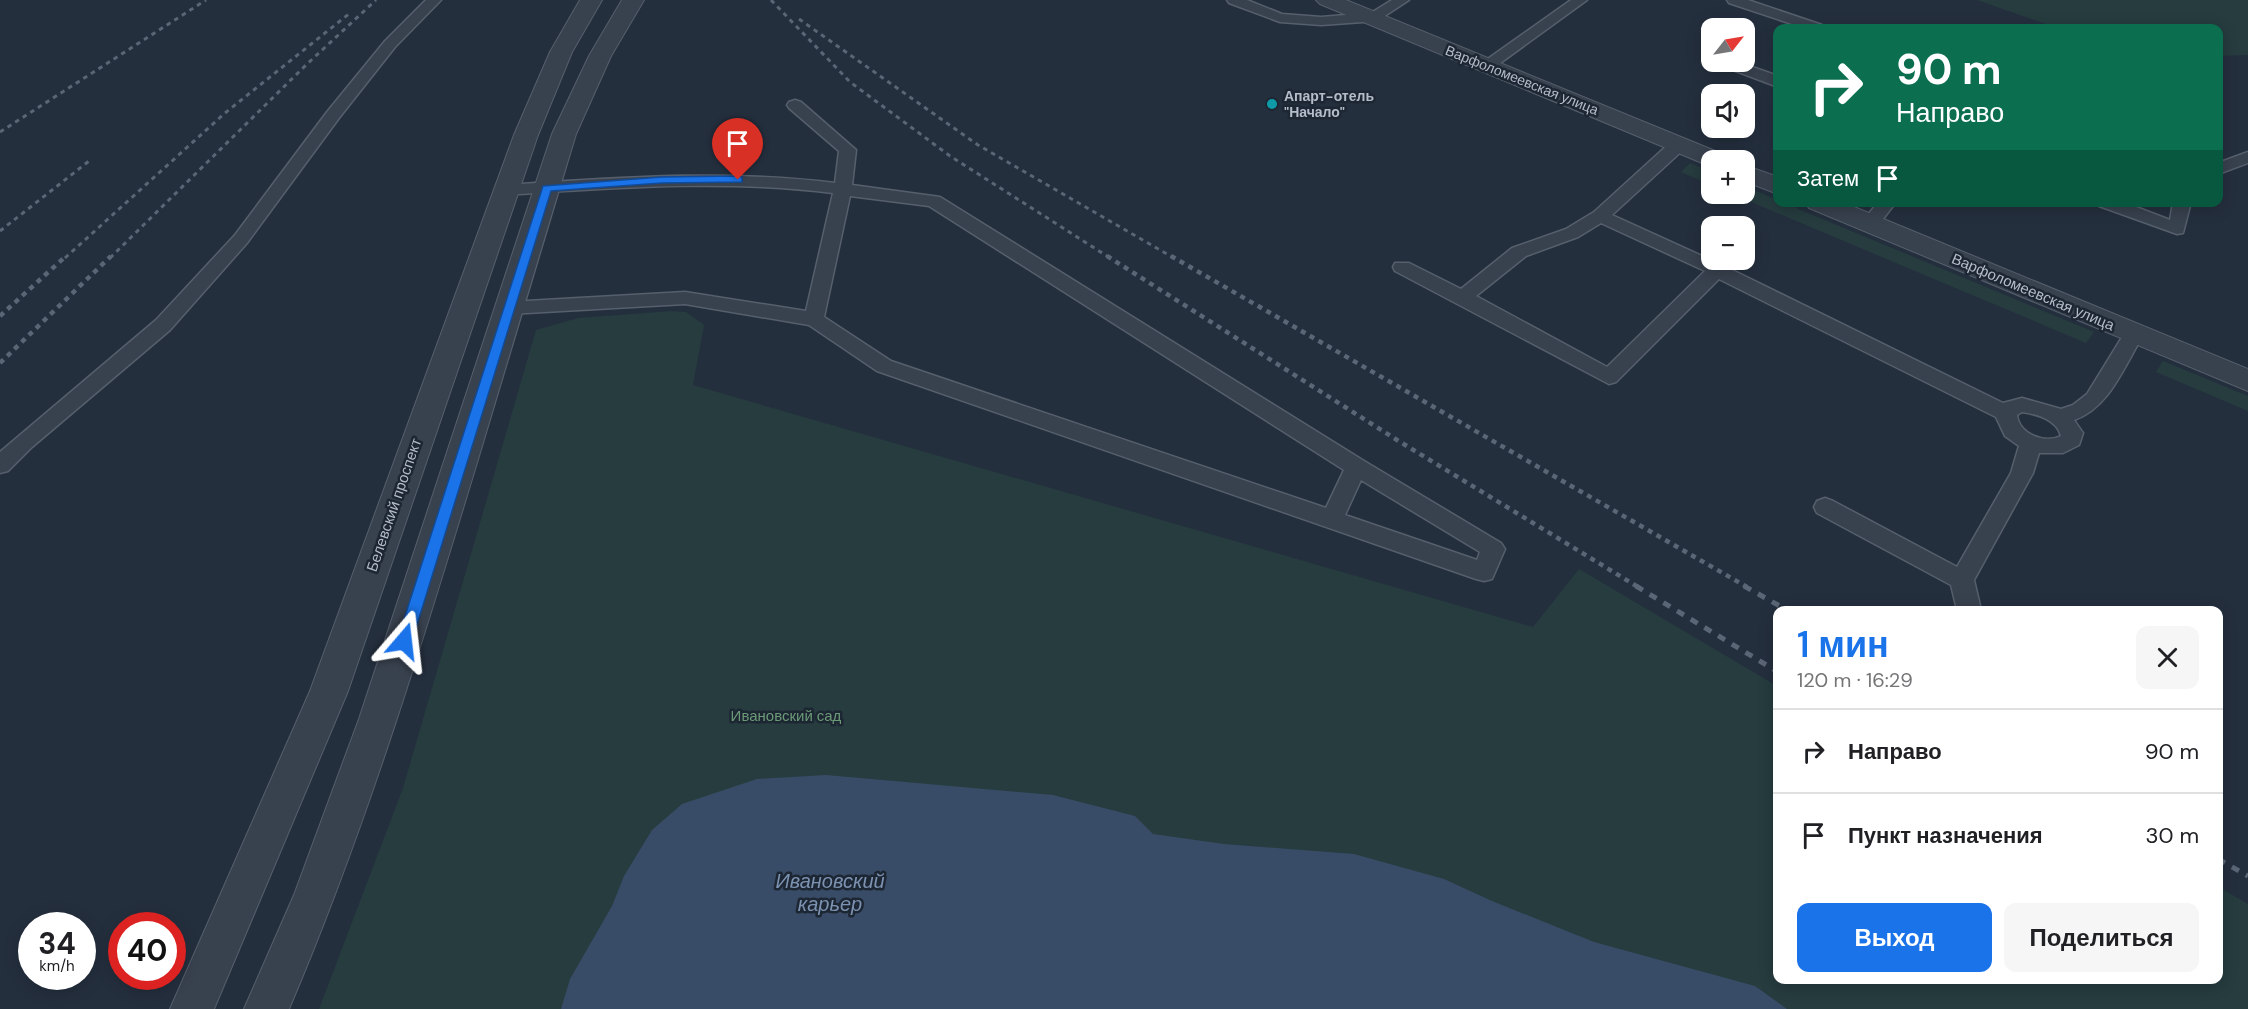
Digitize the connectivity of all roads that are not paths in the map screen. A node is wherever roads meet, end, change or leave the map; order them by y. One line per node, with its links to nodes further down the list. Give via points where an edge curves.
1 (434, 0): 41 (lane, via 390,44 241,239 163,325)
2 (591, 0): 23 (street, Белевский проспект, via 548,80)
3 (633, 0): 21 (street, via 600,56 564,134)
4 (1234, 0): 9 (lane, via 1280,18 1321,21)
5 (1327, 0): 9 (street, Варфоломеевская улица)
6 (1402, 0): 9 (lane)
7 (1580, 0): 11 (lane)
8 (1734, 0): 10 (lane)
9 (1370, 17): 11 (street, Варфоломеевская улица)
10 (1805, 24)
11 (1487, 66): 15 (street, Варфоломеевская улица)
12 (1751, 72): 13 (lane)
13 (1773, 80)
14 (795, 105): 22 (lane, via 848,150)
15 (1678, 145): 16 (street, Варфоломеевская улица); 28 (lane)
16 (1701, 154)
17 (2248, 157): 18 (lane)
18 (2223, 167)
19 (1755, 177): 20 (street)
20 (1773, 184)
21 (546, 189): 22 (lane, via 662,180 738,180); 23 (lane); 34 (street)
22 (843, 189): 35 (lane); 42 (lane, via 934,201)
23 (504, 190): 47 (street, Белевский проспект, via 329,691)
24 (1830, 207): 29 (street, Варфоломеевская улица)
25 (1884, 207): 29 (lane)
26 (2118, 207): 27 (lane, via 2177,229)
27 (2181, 207)
28 (1600, 216): 30 (lane); 33 (lane, via 1572,233 1519,252)
29 (1870, 224): 36 (street, Варфоломеевская улица)
30 (1701, 263)
31 (1402, 267): 33 (lane)
32 (1717, 270): 33 (lane, via 1609,377); 38 (lane)
33 (1462, 297)
34 (509, 308): 35 (lane, via 685,298); 48 (street, via 390,686)
35 (814, 319): 44 (lane, via 884,366)
36 (2134, 334): 37 (street, Варфоломеевская улица); 39 (lane, via 2094,399 2080,410)
37 (2248, 381)
38 (2006, 412): 39 (lane, via 2022,405 2041,408); 40 (lane, via 2010,428)
39 (2059, 417): 40 (lane, via 2072,433 2066,445 2043,447)
40 (2030, 442): 45 (lane, via 2022,473)
41 (0, 465)
42 (1356, 467): 44 (lane); 44 (lane, via 1493,549 1484,572)
43 (1825, 507): 45 (lane)
44 (1332, 519)
45 (1962, 580): 46 (lane)
46 (1968, 606)
47 (192, 1009)
48 (267, 1009)

